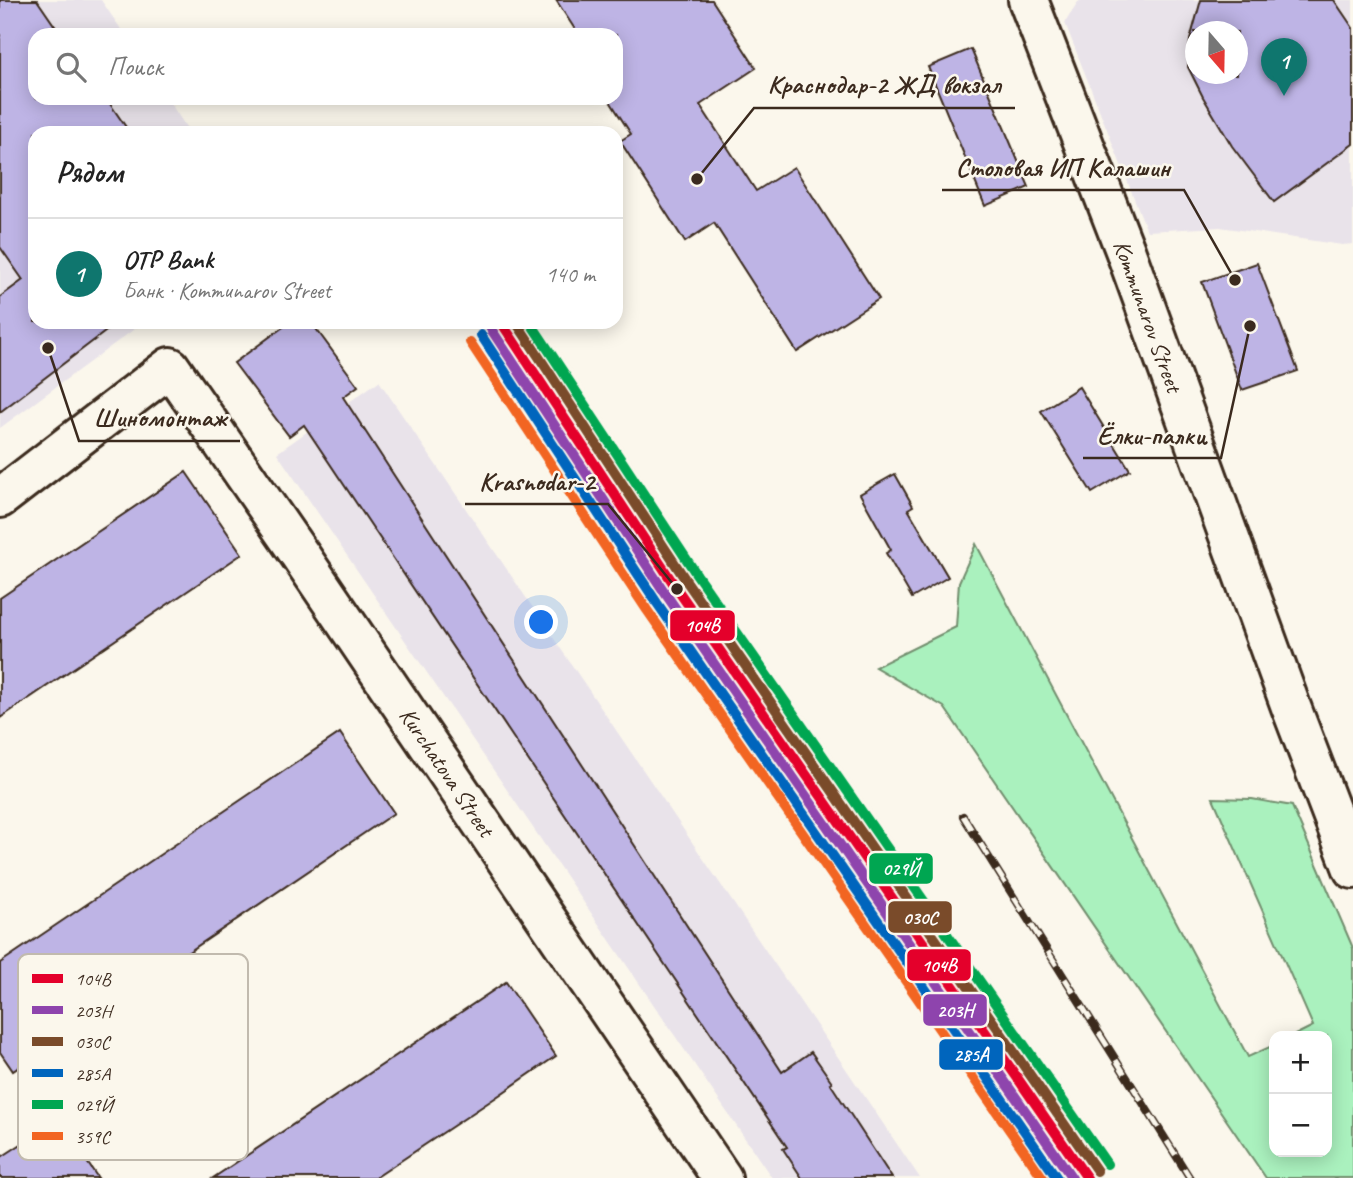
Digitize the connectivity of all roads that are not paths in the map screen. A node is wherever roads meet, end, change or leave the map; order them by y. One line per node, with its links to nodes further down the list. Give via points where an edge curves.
1 (1028, 0): 3 (street, Kommunarov Street)
2 (0, 498): 4 (street, Kurchatova Street, via 170,367)
3 (1353, 869)
4 (722, 1178)

